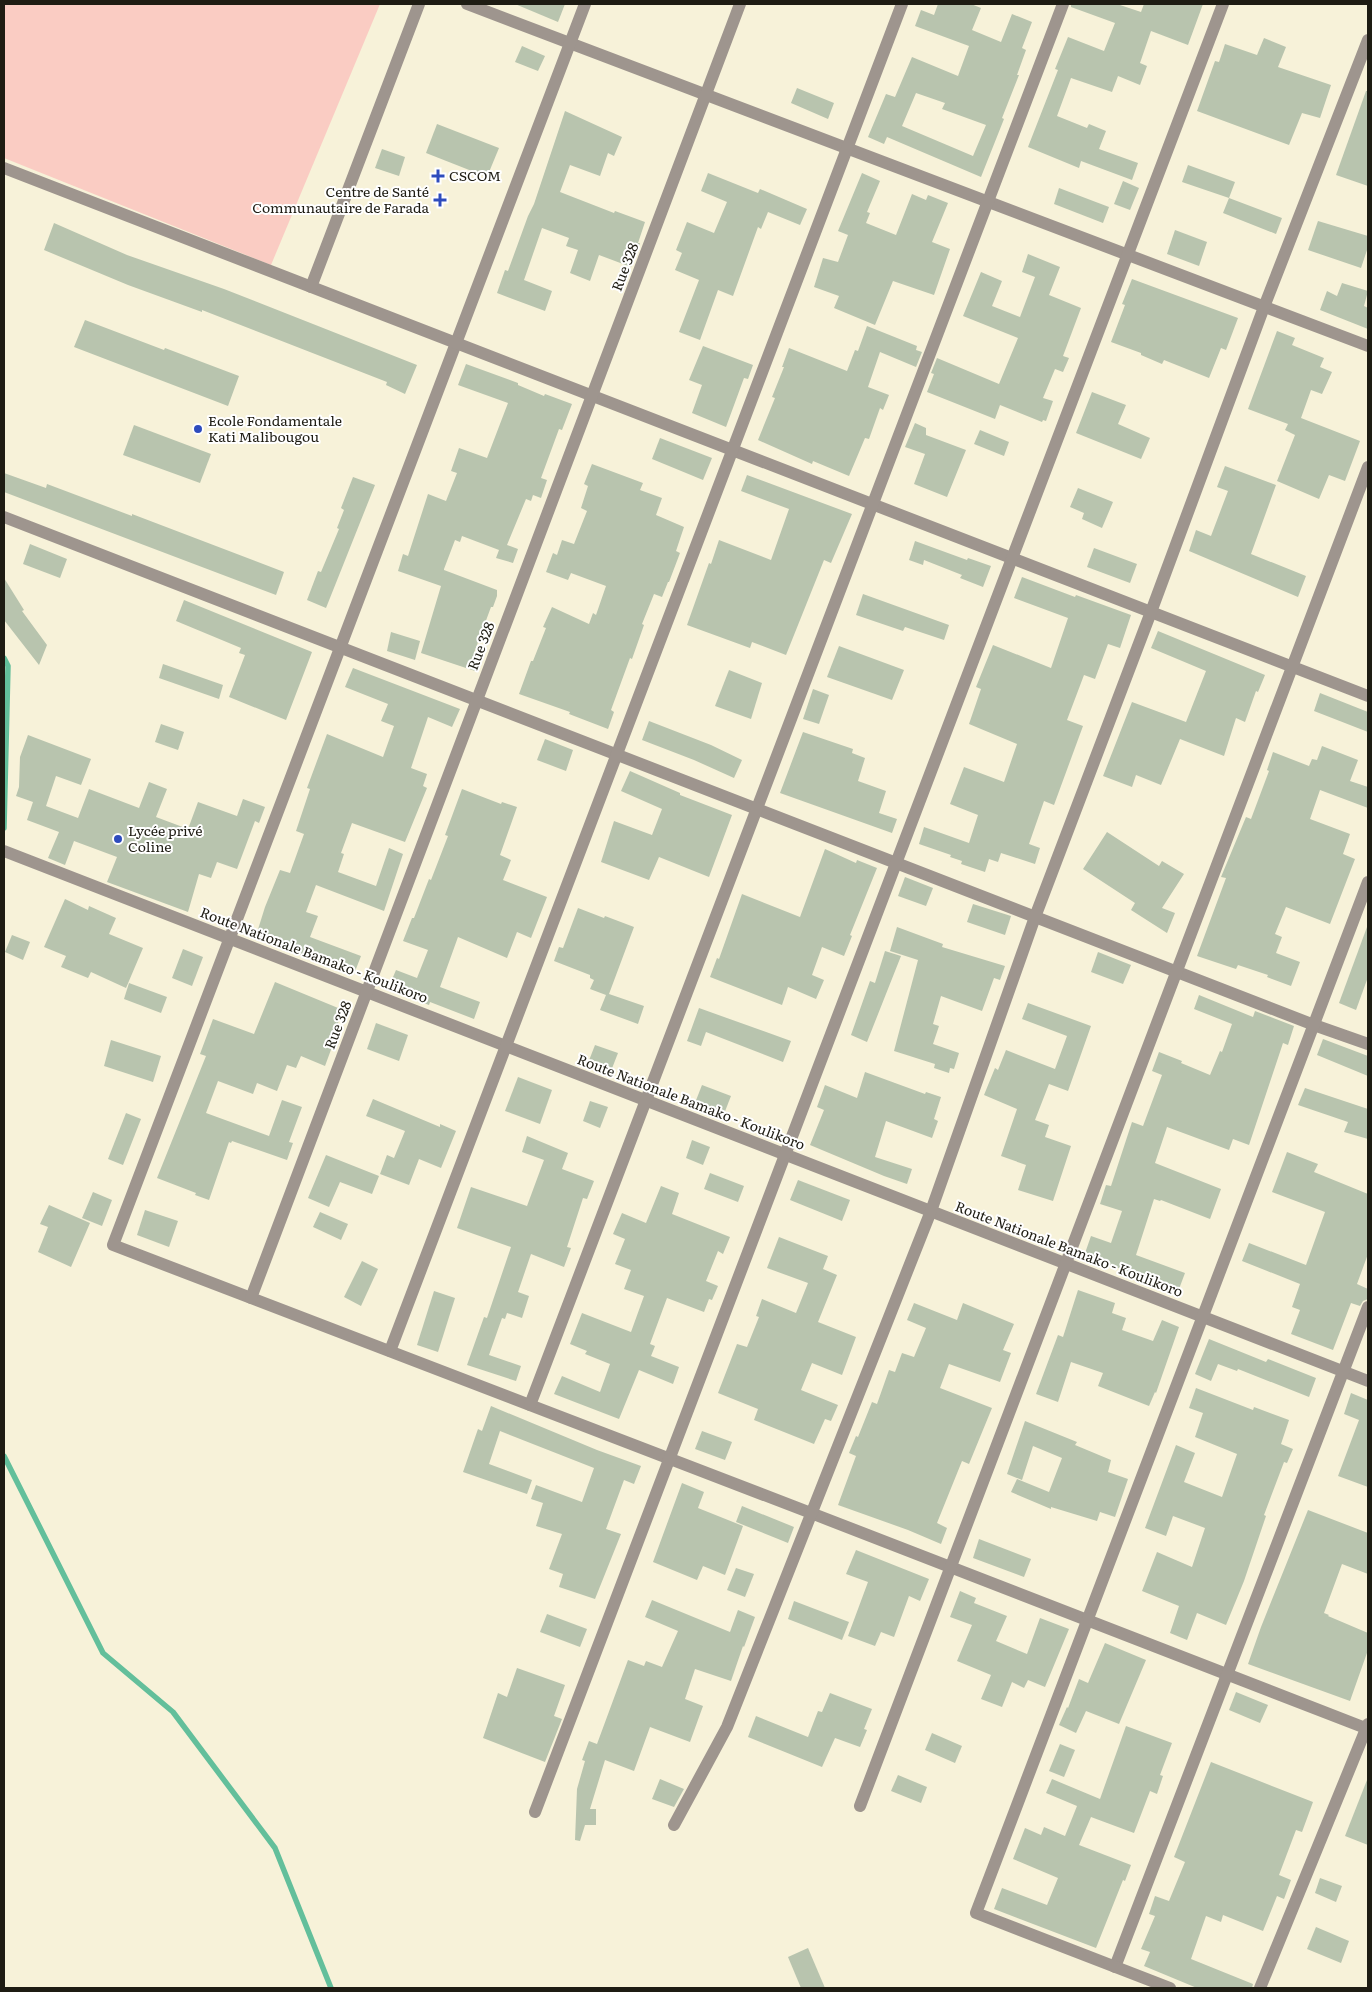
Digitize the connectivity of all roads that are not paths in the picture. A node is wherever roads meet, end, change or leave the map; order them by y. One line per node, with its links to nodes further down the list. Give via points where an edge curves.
1 (419, 4): 15 (street)
2 (468, 4): 9 (street)
3 (585, 4): 9 (street)
4 (740, 4): 10 (street, Rue 328)
5 (902, 4): 11 (street)
6 (1063, 4): 13 (street)
7 (1223, 4): 14 (street)
8 (1368, 40): 16 (street)
9 (570, 43): 10 (street); 17 (street)
10 (706, 94): 11 (street); 19 (street, Rue 328)
11 (848, 148): 13 (street); 20 (street)
12 (4, 168): 15 (street)
13 (987, 202): 14 (street); 22 (street)
14 (1128, 255): 16 (street); 24 (street)
15 (311, 287): 17 (street)
16 (1264, 307): 18 (street); 25 (street)
17 (456, 343): 19 (street); 26 (street)
18 (1368, 346)
19 (592, 396): 20 (street); 29 (street, Rue 328)
20 (732, 450): 22 (street); 30 (street)
21 (1368, 467): 27 (street)
22 (872, 504): 24 (street); 31 (street)
23 (4, 518): 26 (street)
24 (1012, 558): 25 (street); 33 (street)
25 (1151, 612): 27 (street); 35 (street)
26 (340, 648): 29 (street); 36 (street)
27 (1293, 667): 28 (street); 37 (street)
28 (1368, 696)
29 (476, 701): 30 (street); 38 (street, Rue 328)
30 (617, 755): 31 (street); 41 (street)
31 (756, 809): 33 (street); 42 (street)
32 (4, 851): 36 (street, Route Nationale Bamako - Koulikoro)
33 (896, 863): 35 (street); 43 (street)
34 (1368, 882): 39 (street)
35 (1035, 917): 37 (street); 44 (street)
36 (230, 939): 38 (street, Route Nationale Bamako - Koulikoro); 46 (street, via 113,1245)
37 (1178, 972): 39 (street); 45 (street)
38 (367, 992): 41 (street, Route Nationale Bamako - Koulikoro); 46 (street, Rue 328)
39 (1314, 1025): 40 (street); 48 (street)
40 (1368, 1044)
41 (506, 1046): 42 (street, Route Nationale Bamako - Koulikoro); 49 (street)
42 (646, 1100): 43 (street, Route Nationale Bamako - Koulikoro); 52 (street)
43 (786, 1155): 44 (street, Route Nationale Bamako - Koulikoro); 53 (street)
44 (931, 1211): 45 (street, Route Nationale Bamako - Koulikoro); 54 (street)
45 (1066, 1264): 48 (street, Route Nationale Bamako - Koulikoro); 55 (street)
46 (251, 1298): 49 (street)
47 (1368, 1307): 50 (street)
48 (1203, 1317): 50 (street, Route Nationale Bamako - Koulikoro); 56 (street)
49 (390, 1351): 52 (street)
50 (1344, 1372): 51 (street, Route Nationale Bamako - Koulikoro); 57 (street)
51 (1368, 1381)
52 (530, 1405): 53 (street)
53 (670, 1459): 54 (street); 60 (street)
54 (811, 1513): 55 (street); 61 (street, via 727,1727)
55 (951, 1567): 56 (street); 59 (street)
56 (1088, 1620): 57 (street); 62 (street, via 976,1913)
57 (1228, 1674): 58 (street); 62 (street)
58 (1368, 1727): 64 (street)
59 (860, 1806)
60 (536, 1812)
61 (674, 1825)
62 (1115, 1967): 63 (street)
63 (1170, 1988)
64 (1260, 1988)

